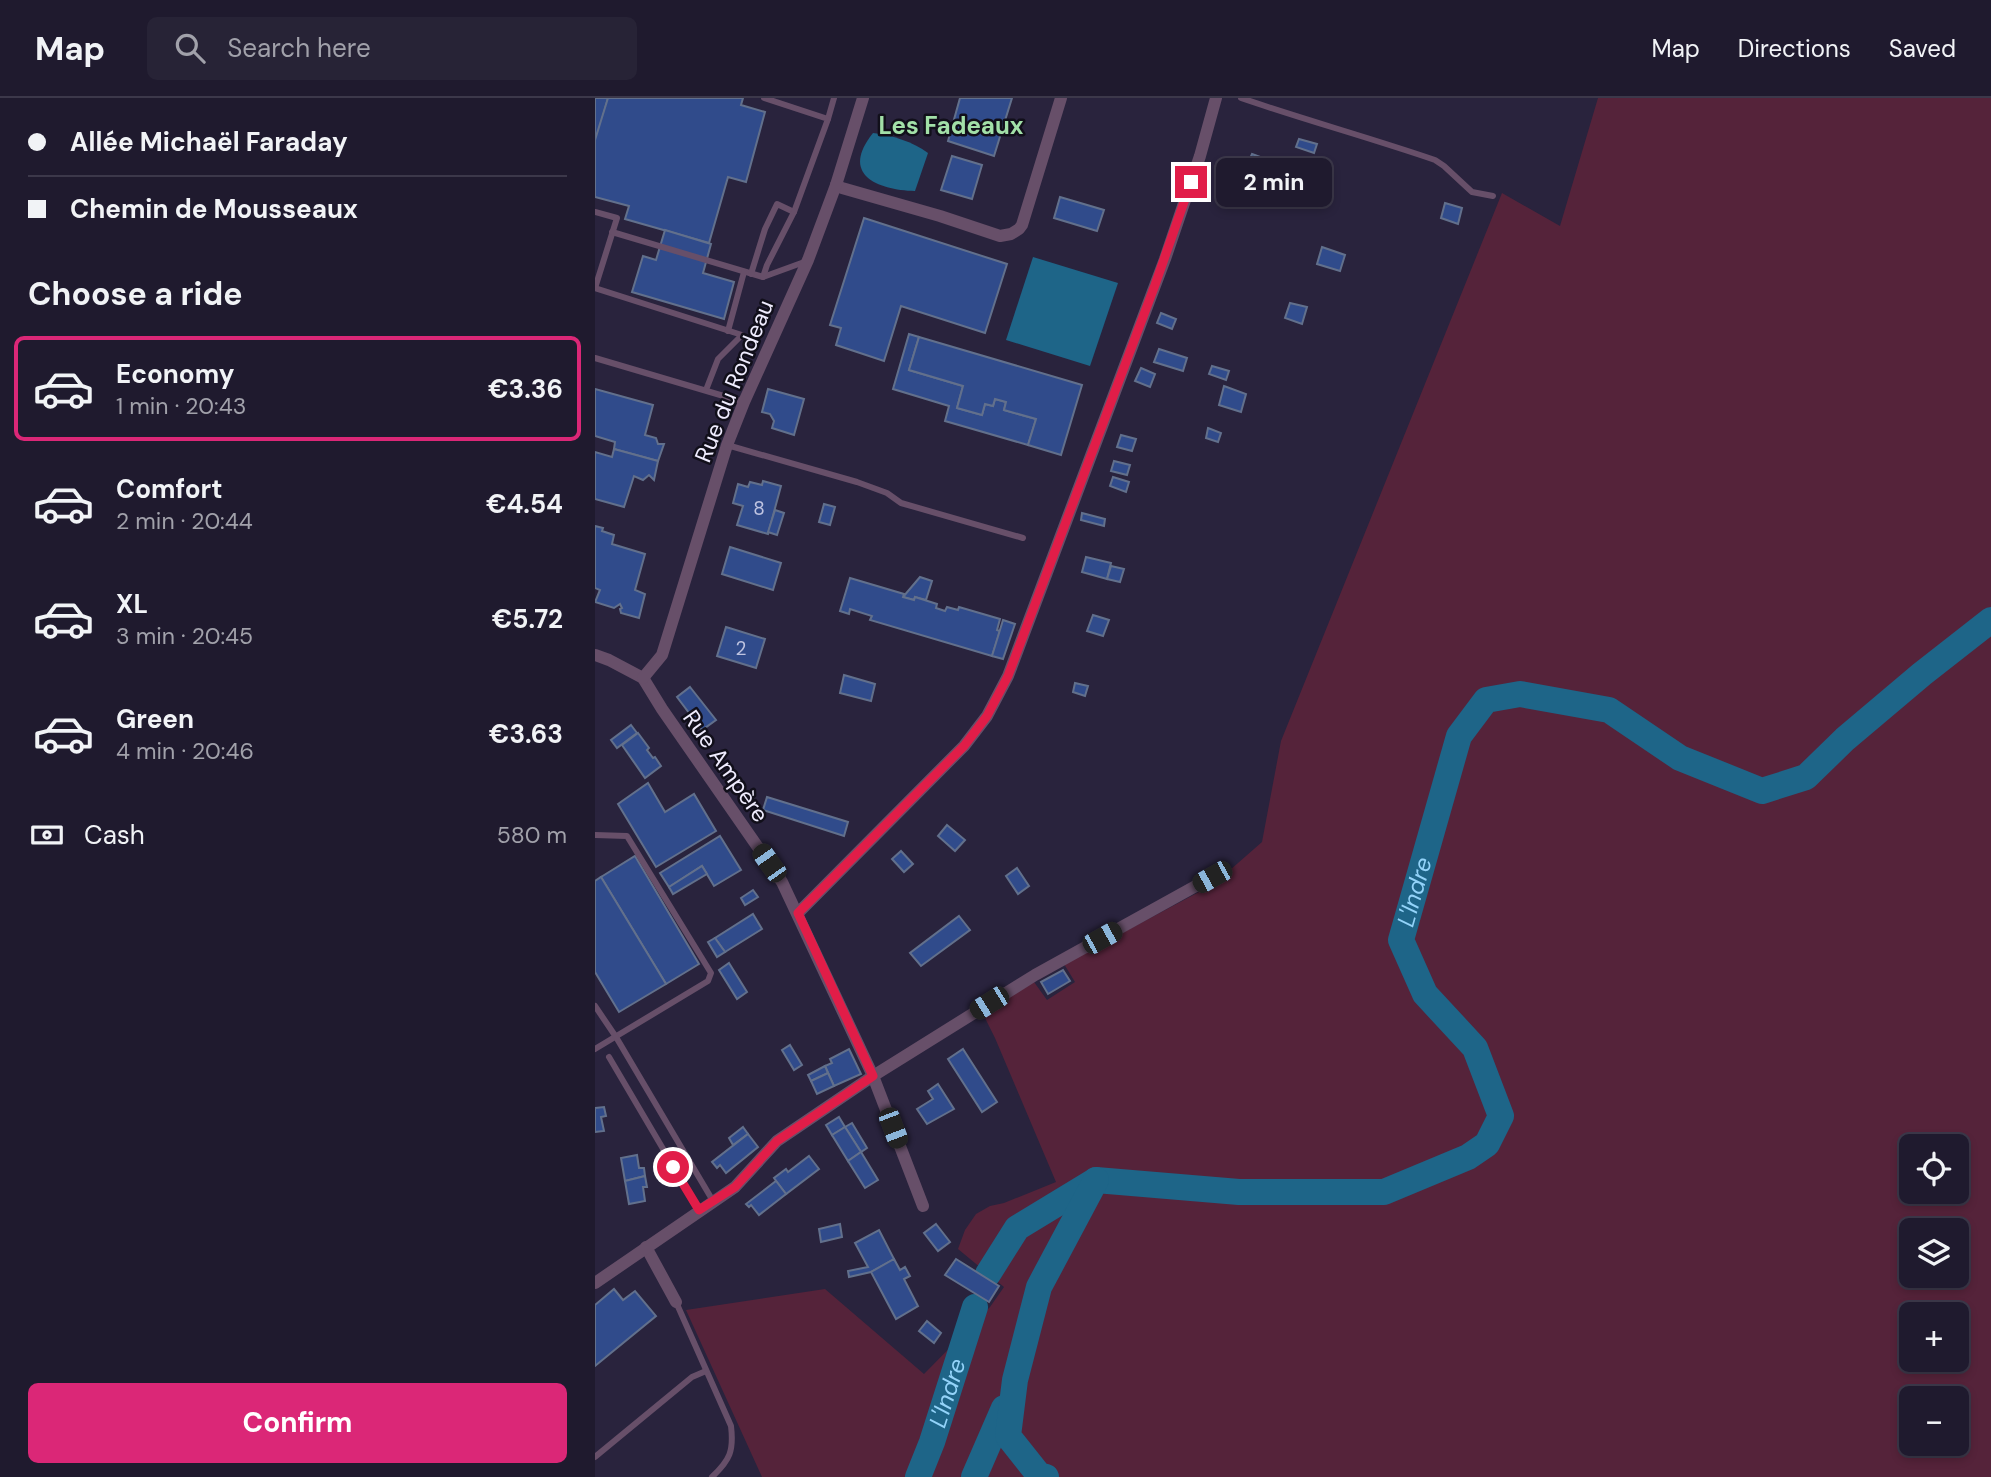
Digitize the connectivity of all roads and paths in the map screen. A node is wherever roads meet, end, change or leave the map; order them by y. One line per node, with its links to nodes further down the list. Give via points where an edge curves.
1 (764, 98): 7 (lane)
2 (834, 98): 7 (lane)
3 (863, 98): 8 (street, Rue du Rondeau)
4 (1061, 98): 8 (street, via 1022,225 1011,234 1000,236)
5 (1216, 98): 27 (street, via 1160,272 1008,676 987,716 964,746)
6 (1241, 98): 9 (lane, via 1435,160 1472,191)
7 (828, 119): 11 (lane)
8 (836, 185): 13 (street, Rue du Rondeau)
9 (1493, 196)
10 (595, 212): 12 (lane, via 617,218)
11 (794, 212): 14 (lane, via 777,204); 15 (lane)
12 (612, 232): 14 (lane); 16 (lane)
13 (808, 260): 15 (lane); 20 (street, Rue du Rondeau)
14 (748, 273): 15 (lane); 17 (lane)
15 (763, 277)
16 (595, 288): 17 (lane)
17 (728, 331): 19 (lane, via 742,335 717,359)
18 (595, 358): 19 (lane)
19 (706, 390): 20 (lane)
20 (744, 402): 21 (street, Rue du Rondeau)
21 (727, 445): 22 (lane, via 857,482 901,503); 24 (street, Rue du Rondeau, via 662,655)
22 (1023, 538)
23 (595, 655): 24 (street)
24 (643, 678): 27 (street, Rue Ampère, via 782,882)
25 (595, 835): 29 (lane, via 627,836 711,973 708,981)
26 (1212, 877): 32 (street, via 1035,975)
27 (798, 913): 32 (street, Rue Ampère)
28 (595, 1006): 29 (lane)
29 (616, 1037): 30 (lane); 33 (lane)
30 (595, 1049)
31 (609, 1057): 35 (lane)
32 (873, 1076): 33 (street, via 777,1141 735,1187); 34 (street, Rue Ampère)
33 (713, 1201): 35 (street)
34 (923, 1206)
35 (699, 1210): 36 (street)
36 (646, 1247): 37 (street); 38 (street)
37 (595, 1283)
38 (676, 1302): 39 (lane)
39 (706, 1371): 40 (lane, via 692,1377); 41 (lane, via 731,1426 733,1443 728,1460)
40 (595, 1457)
41 (712, 1477)

